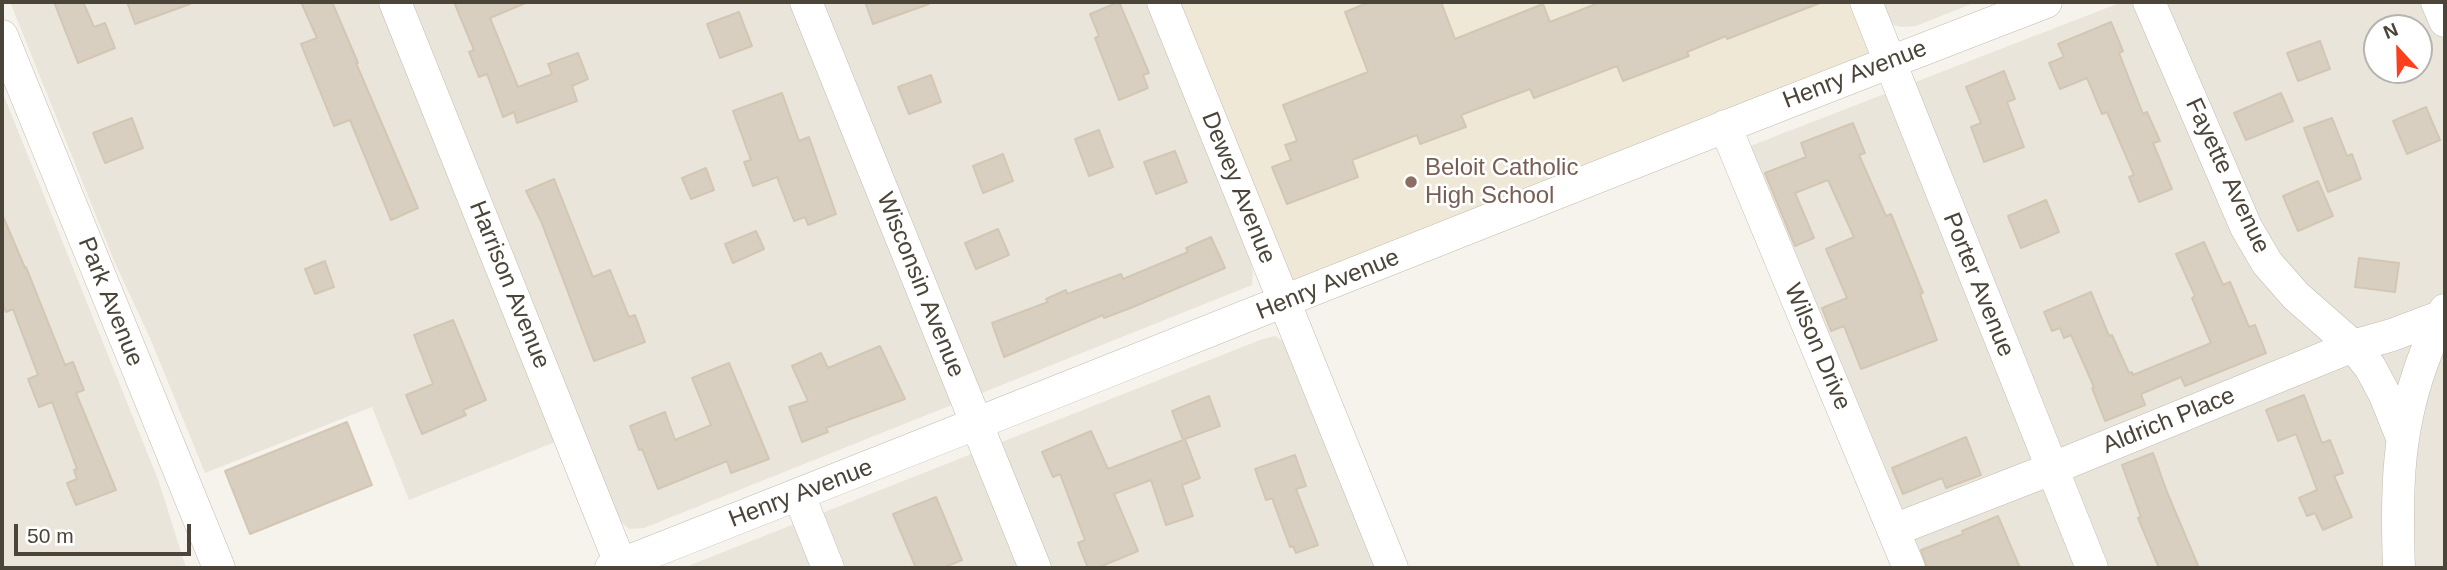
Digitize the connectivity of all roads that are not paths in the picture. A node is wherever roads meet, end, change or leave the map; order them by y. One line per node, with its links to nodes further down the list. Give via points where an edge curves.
1 (395, 2): 20 (street, Harrison Avenue)
2 (806, 2): 15 (street, Wisconsin Avenue)
3 (1163, 2): 12 (street, Dewey Avenue)
4 (1866, 2): 10 (street, Porter Avenue)
5 (2046, 2): 10 (street, Henry Avenue)
6 (2149, 2): 14 (street, Fayette Avenue, via 2246,227 2267,263 2296,296)
7 (2437, 2): 8 (street)
8 (2445, 21)
9 (2, 36): 21 (street, Park Avenue)
10 (1890, 61): 11 (street, Henry Avenue); 17 (street, Porter Avenue)
11 (1725, 125): 12 (street, Henry Avenue); 19 (street, Wilson Drive)
12 (1284, 303): 15 (street, Henry Avenue); 24 (street, Dewey Avenue)
13 (2444, 314): 14 (street, Aldrich Place); 16 (street, Fayette Avenue, via 2411,395)
14 (2353, 346): 16 (street, Fayette Avenue, via 2370,367); 17 (street, Aldrich Place)
15 (977, 425): 18 (street, Henry Avenue); 23 (street, Wisconsin Avenue)
16 (2402, 435): 27 (street, Fayette Avenue, via 2397,483)
17 (2051, 469): 19 (street, Aldrich Place); 26 (street, Porter Avenue)
18 (799, 495): 20 (street, Henry Avenue); 22 (street)
19 (1894, 530): 25 (street, Wilson Drive)
20 (618, 567)
21 (219, 568)
22 (828, 568)
23 (1035, 568)
24 (1392, 568)
25 (1909, 568)
26 (2092, 568)
27 (2399, 568)

